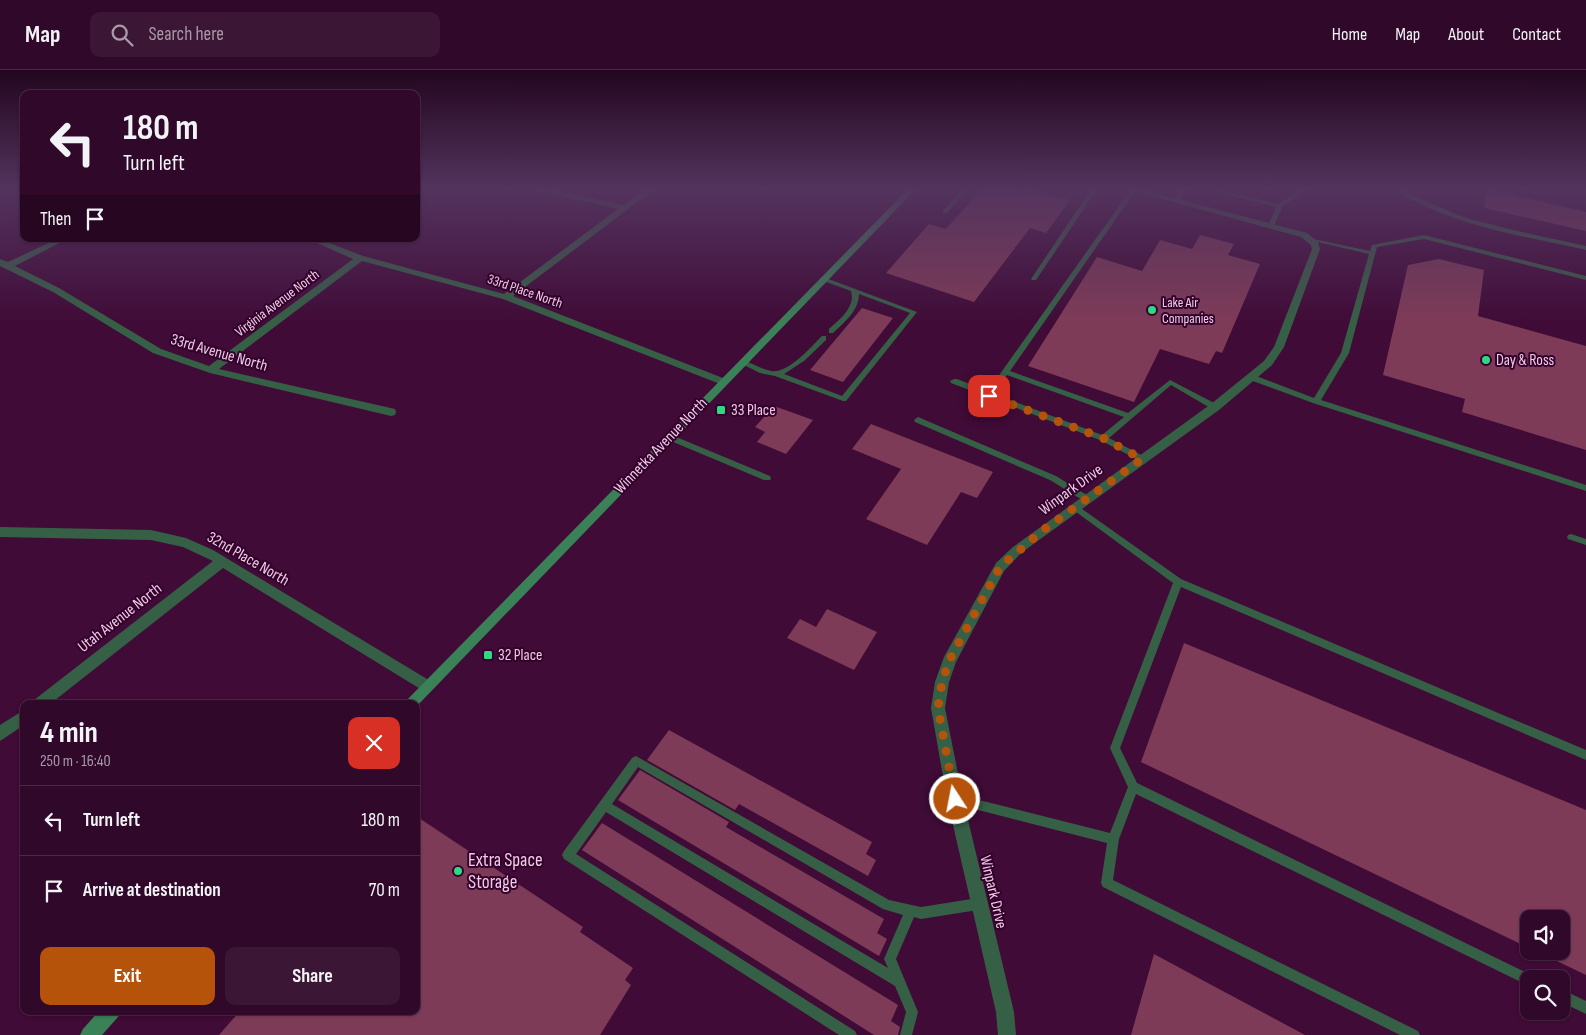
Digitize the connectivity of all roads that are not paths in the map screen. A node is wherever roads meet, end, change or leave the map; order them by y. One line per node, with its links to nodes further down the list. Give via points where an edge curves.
1 (592, 233): 18 (street)
2 (868, 233): 15 (main road, Winnetka Avenue North)
3 (1065, 233): 16 (lane)
4 (1099, 233): 23 (lane)
5 (1293, 233): 7 (street)
6 (1526, 233): 10 (lane)
7 (1311, 239): 11 (lane); 25 (street, Winpark Drive, via 1316,249 1279,347)
8 (55, 242): 13 (street)
9 (320, 242): 12 (street, 33rd Place North)
10 (1586, 248)
11 (1372, 253): 14 (lane, via 1374,246 1424,237); 29 (lane, via 1344,352)
12 (360, 258): 18 (street, 33rd Place North); 22 (street, Virginia Avenue North)
13 (4, 264): 22 (street, 33rd Avenue North, via 56,290 156,351)
14 (1586, 278)
15 (823, 279): 17 (lane); 21 (main road, Winnetka Avenue North)
16 (1034, 279)
17 (854, 290): 19 (lane, via 856,298); 24 (lane, via 914,312 843,400)
18 (506, 297): 27 (street, 33rd Place North)
19 (831, 332)
20 (824, 338): 24 (lane, via 801,360)
21 (742, 362): 24 (lane); 27 (main road, Winnetka Avenue North)
22 (210, 370): 31 (street, 33rd Avenue North)
23 (1006, 372): 28 (lane); 32 (lane)
24 (776, 374)
25 (1252, 378): 29 (lane); 30 (street, Winpark Drive)
26 (954, 381): 28 (lane)
27 (724, 382): 34 (main road, Winnetka Avenue North)
28 (989, 396): 35 (lane)
29 (1316, 401): 38 (lane)
30 (1215, 407): 32 (lane, via 1170,382); 36 (street, Winpark Drive)
31 (391, 412)
32 (1130, 416): 35 (lane)
33 (918, 420): 39 (lane, via 1052,478)
34 (669, 437): 37 (lane); 46 (main road, Winnetka Avenue North)
35 (1103, 438): 36 (lane)
36 (1142, 459): 39 (street, Winpark Drive)
37 (767, 478)
38 (1586, 488)
39 (1087, 499): 40 (street, Winpark Drive)
40 (1075, 507): 45 (lane); 53 (street, Winpark Drive, via 1000,567 949,661 938,708)
41 (0, 532): 44 (street, 32nd Place North, via 151,535 186,543)
42 (1571, 537): 43 (lane)
43 (1586, 542)
44 (222, 561): 46 (street, 32nd Place North); 47 (street, Utah Avenue North)
45 (1178, 582): 51 (lane); 52 (lane, via 1115,748)
46 (427, 686): 48 (main road, Winnetka Avenue North)
47 (44, 700)
48 (414, 700)
49 (20, 719): 50 (street)
50 (0, 734)
51 (1586, 754)
52 (1133, 787): 55 (lane); 58 (lane)
53 (955, 799): 55 (lane); 56 (street, Winpark Drive)
54 (604, 805): 57 (lane, via 636,761 887,905); 59 (lane); 64 (lane, via 568,855)
55 (1112, 839): 67 (lane, via 1107,883)
56 (978, 904): 57 (lane, via 921,913); 66 (street, Winpark Drive, via 1005,1012)
57 (911, 911): 59 (lane, via 890,959)
58 (1520, 976)
59 (900, 982): 65 (lane, via 912,1012)
60 (1570, 1000): 61 (lane)
61 (1586, 1008)
62 (108, 1015): 63 (main road)
63 (90, 1035)
64 (851, 1035)
65 (906, 1035)
66 (1007, 1035)
67 (1414, 1035)

